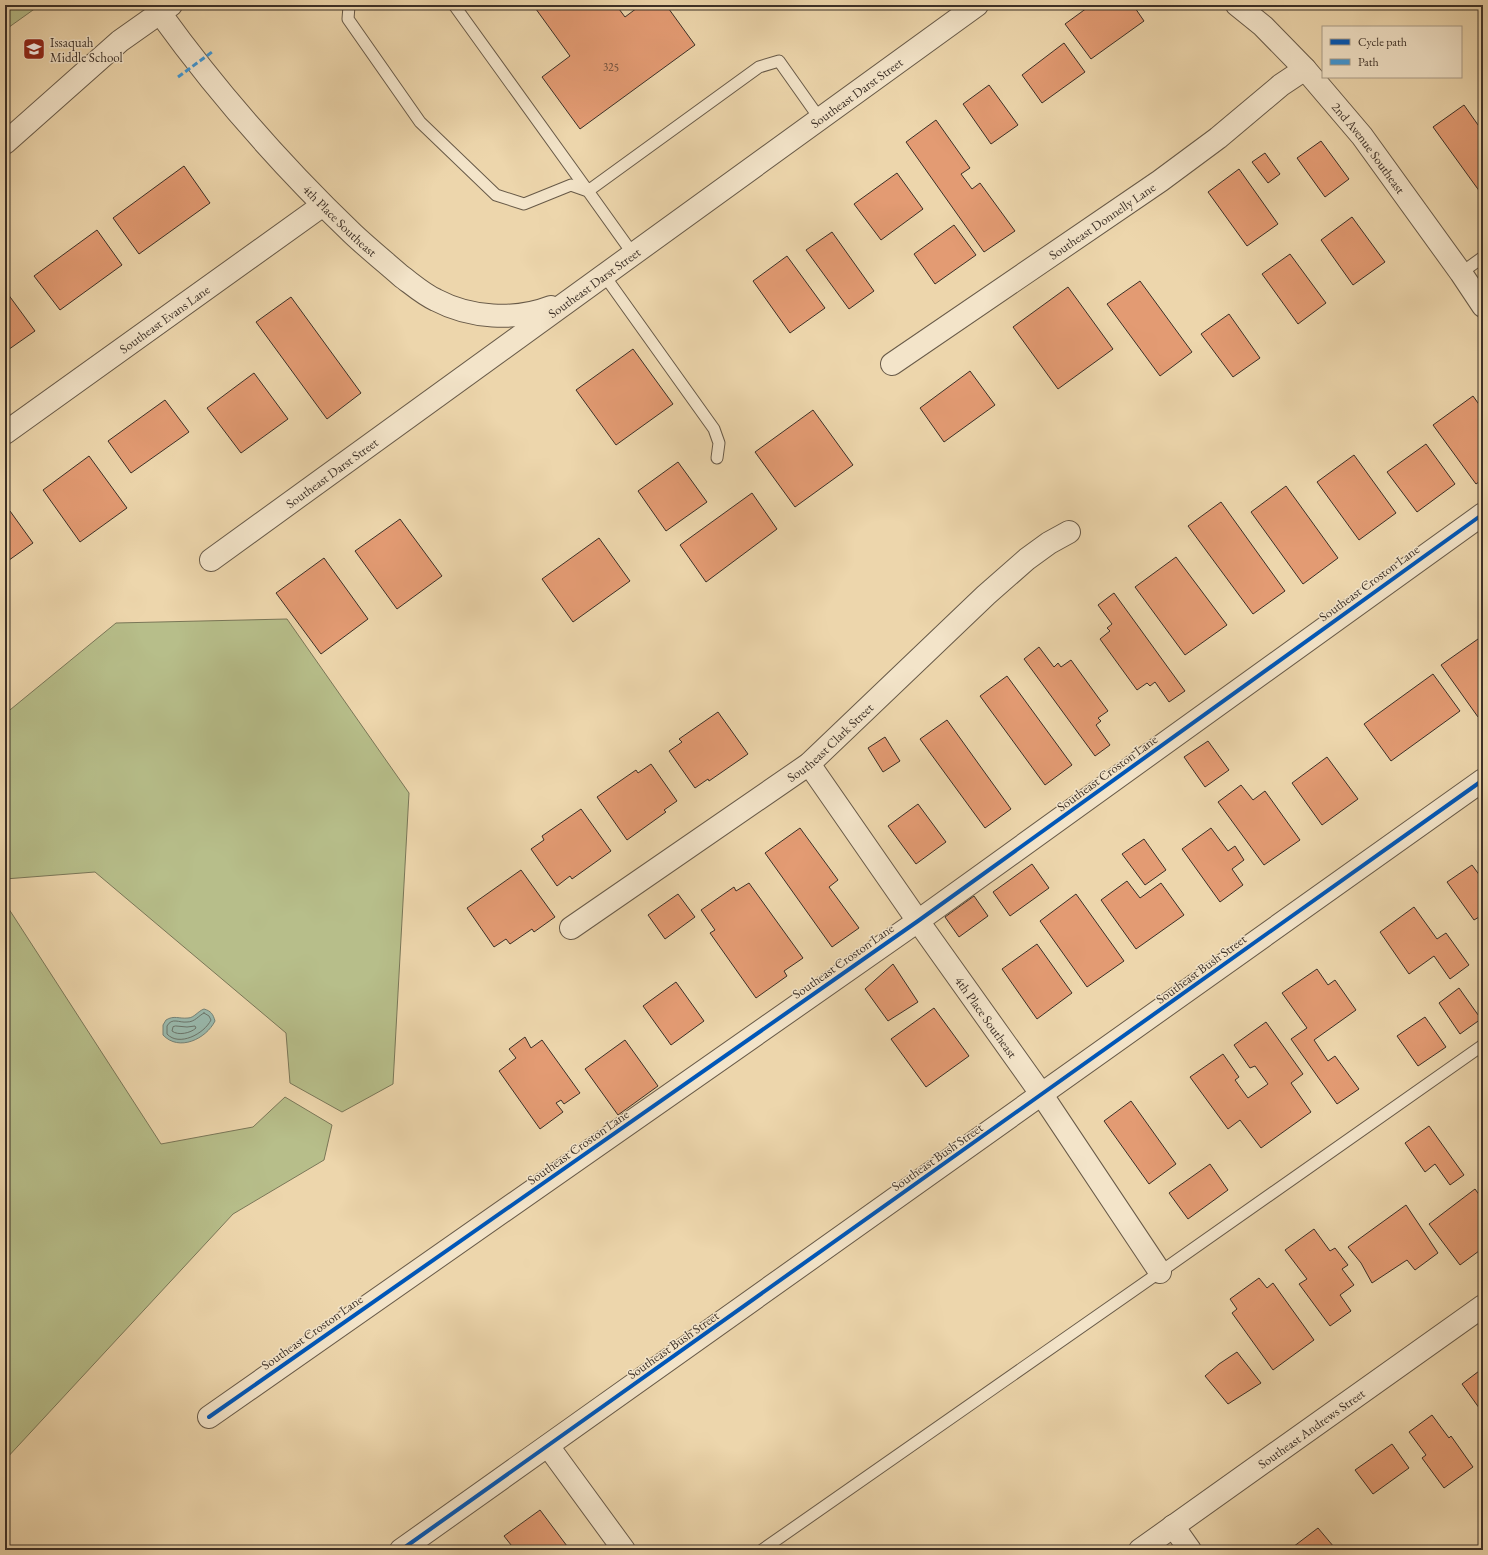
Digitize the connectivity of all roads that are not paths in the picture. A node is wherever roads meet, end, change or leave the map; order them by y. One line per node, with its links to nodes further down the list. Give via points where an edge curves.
1 (350, 5): 9 (lane, via 348,19 420,122 496,195 524,204 571,185)
2 (454, 5): 9 (lane)
3 (977, 5): 7 (street, Southeast Darst Street)
4 (1238, 5): 6 (street, 2nd Avenue Southeast, via 1263,26)
5 (165, 9): 8 (street, via 120,41); 10 (street, 4th Place Southeast, via 194,59 262,140)
6 (1305, 69): 13 (street, 2nd Avenue Southeast, via 1362,136); 17 (street, Southeast Donnelly Lane, via 1281,85 1218,138 1160,181)
7 (820, 119): 9 (lane, via 779,61 758,67); 11 (street, Southeast Darst Street)
8 (5, 143)
9 (588, 191): 11 (lane)
10 (323, 205): 15 (street, 4th Place Southeast, via 373,252 422,292 449,306 483,314 522,315 547,308); 18 (street, Southeast Evans Lane)
11 (633, 254): 14 (street, Southeast Darst Street)
12 (1483, 257): 13 (lane)
13 (1461, 273): 16 (street, 2nd Avenue Southeast)
14 (604, 274): 15 (street, Southeast Darst Street); 19 (lane, via 714,429 719,443)
15 (578, 292): 22 (street, Southeast Darst Street)
16 (1483, 306)
17 (892, 364)
18 (5, 433)
19 (717, 458)
20 (1483, 514): 25 (street, Southeast Croston Lane)
21 (1069, 532): 23 (street, Southeast Clark Street, via 1048,543 986,595)
22 (211, 560)
23 (808, 764): 25 (street, 4th Place Southeast); 26 (street, Southeast Clark Street)
24 (1483, 780): 28 (street, Southeast Bush Street)
25 (918, 921): 28 (street, 4th Place Southeast); 31 (street, Southeast Croston Lane)
26 (571, 928)
27 (1483, 1045): 29 (lane)
28 (1042, 1095): 29 (street, 4th Place Southeast); 32 (street, Southeast Bush Street)
29 (1160, 1272): 36 (lane)
30 (1483, 1306): 33 (street, Southeast Andrews Street)
31 (209, 1417)
32 (548, 1446): 34 (street, Southeast Bush Street); 35 (street)
33 (1173, 1526): 37 (street, Southeast Andrews Street); 38 (street)
34 (401, 1550)
35 (624, 1550)
36 (762, 1550)
37 (1140, 1550)
38 (1190, 1550)

